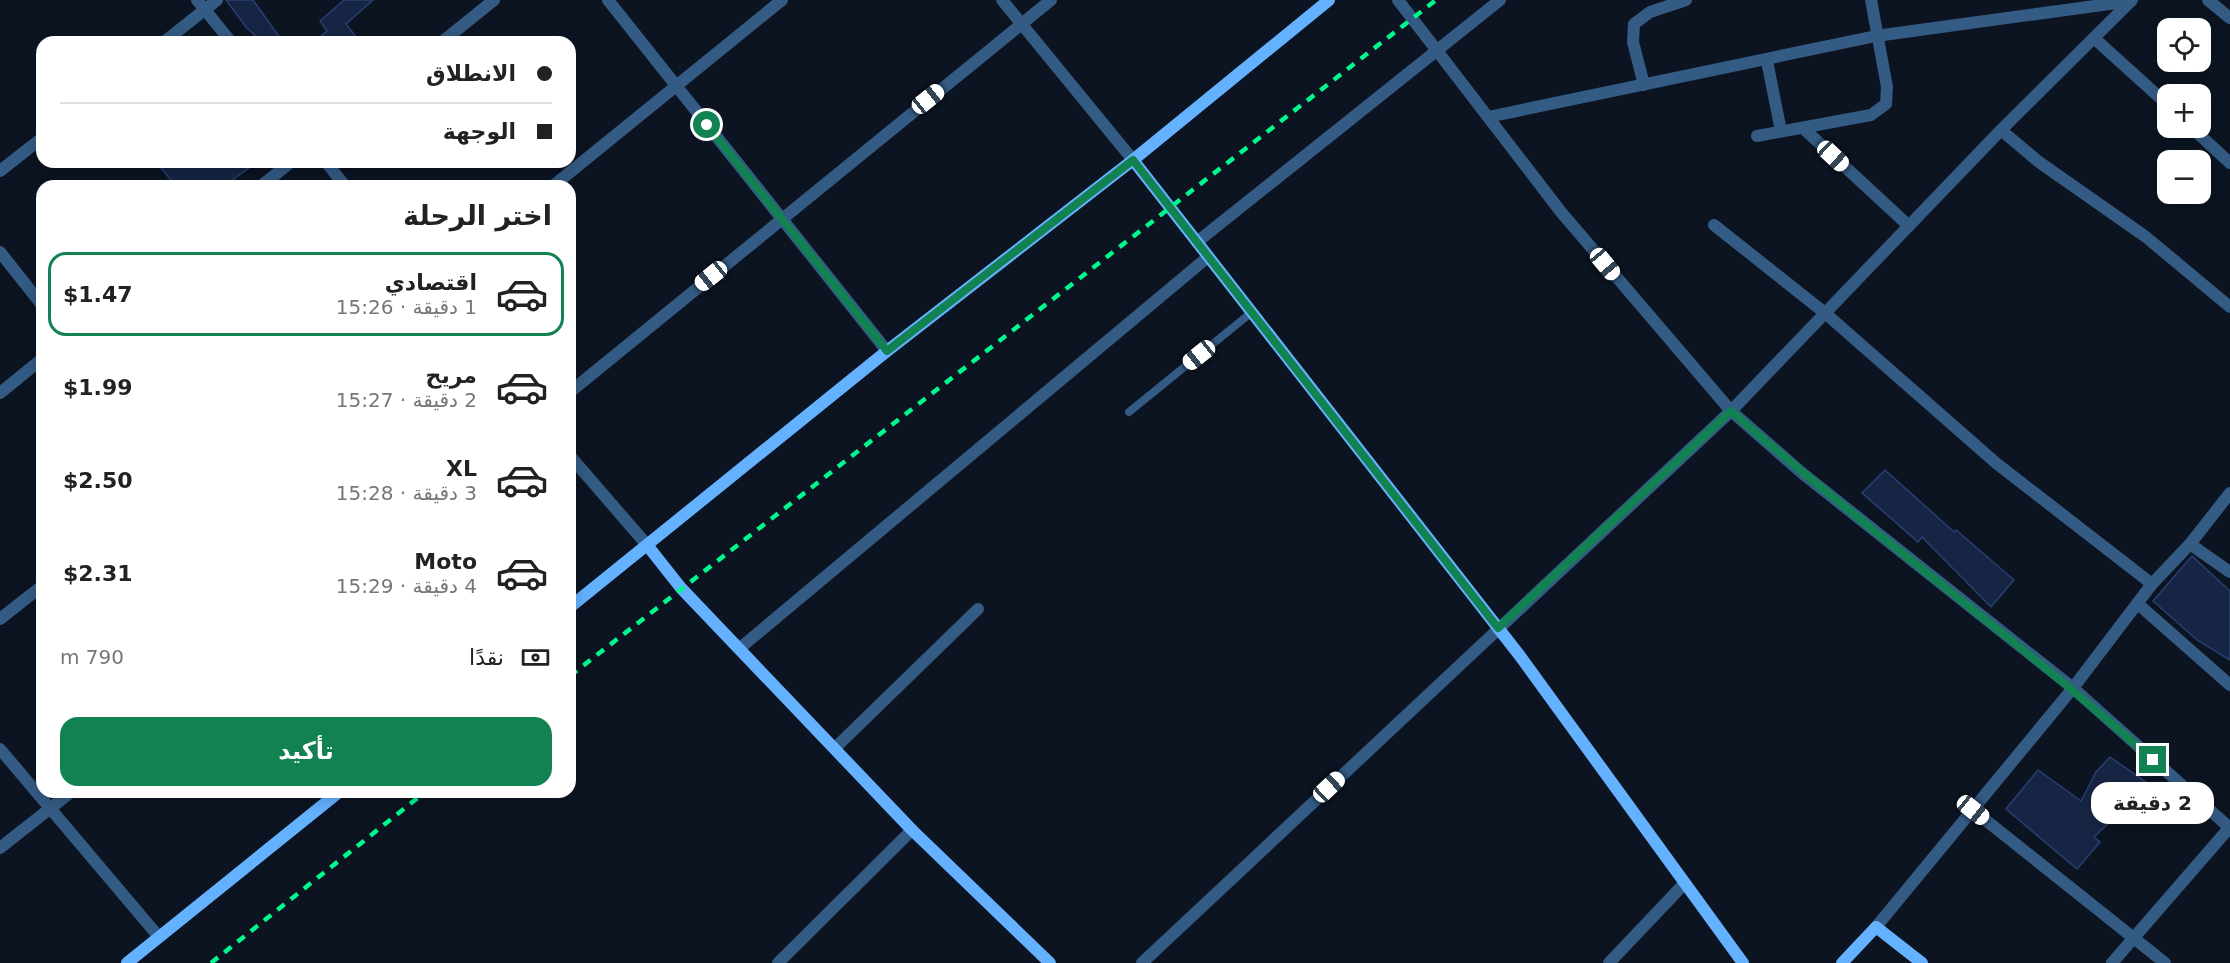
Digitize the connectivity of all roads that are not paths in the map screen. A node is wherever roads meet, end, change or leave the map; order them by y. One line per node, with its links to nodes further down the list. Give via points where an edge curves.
1 (217, 0): 14 (street)
2 (494, 0): 19 (street)
3 (608, 0): 25 (street)
4 (782, 0): 25 (street)
5 (1002, 0): 16 (street)
6 (1052, 0): 16 (street)
7 (1329, 0): 34 (main road)
8 (1398, 0): 22 (street)
9 (1500, 0): 22 (street)
10 (1686, 0): 24 (street, via 1650,12 1634,24 1633,42)
11 (1871, 0): 20 (street)
12 (2131, 0): 20 (street); 21 (street)
13 (2208, 0): 15 (street)
14 (201, 5): 17 (street); 18 (street)
15 (2230, 18)
16 (1020, 24): 34 (street); 44 (street)
17 (170, 36)
18 (226, 36)
19 (449, 36)
20 (1876, 36): 23 (street); 28 (street, via 1887,87 1886,104 1871,115)
21 (2095, 39): 26 (street); 29 (street)
22 (1436, 49): 27 (street); 47 (street)
23 (1767, 61): 24 (street); 30 (street)
24 (1644, 85): 27 (street)
25 (678, 87): 39 (street); 44 (street)
26 (2157, 95)
27 (1488, 117): 58 (street, via 1561,212)
28 (1803, 128): 30 (street); 46 (street)
29 (2001, 130): 46 (street); 51 (street, via 2039,162 2146,237)
30 (1781, 131): 31 (street)
31 (1757, 136)
32 (2203, 138): 35 (street)
33 (36, 143): 40 (street)
34 (1133, 160): 47 (main road); 54 (main road)
35 (2230, 163)
36 (284, 168): 41 (street)
37 (331, 168): 42 (street)
38 (576, 168): 43 (street)
39 (576, 168)
40 (0, 171)
41 (268, 180)
42 (340, 180)
43 (561, 180)
44 (781, 218): 54 (street); 56 (street)
45 (1714, 225): 53 (street)
46 (1909, 226): 53 (street)
47 (1197, 242): 49 (main road)
48 (0, 252): 50 (street)
49 (1208, 257): 52 (main road); 72 (street)
50 (36, 297)
51 (2230, 307)
52 (1252, 312): 59 (lane); 71 (main road)
53 (1825, 313): 58 (street); 65 (street, via 1996,463)
54 (887, 351): 63 (main road)
55 (36, 364): 57 (street)
56 (576, 387)
57 (0, 393)
58 (1731, 411): 71 (street); 74 (street)
59 (1129, 412)
60 (576, 463): 63 (street)
61 (2230, 493): 62 (street)
62 (2190, 544): 64 (street); 65 (street)
63 (647, 545): 67 (main road); 72 (main road, via 681,588)
64 (2230, 572)
65 (2152, 584): 68 (street)
66 (36, 591): 70 (street)
67 (576, 602)
68 (2138, 604): 73 (street); 74 (street)
69 (978, 609): 75 (street)
70 (0, 619)
71 (1498, 628): 86 (main road); 93 (street)
72 (740, 648): 75 (main road)
73 (2230, 685)
74 (2073, 688): 82 (street); 83 (street)
75 (835, 748): 84 (main road)
76 (0, 749): 77 (street)
77 (36, 791)
78 (42, 798): 81 (street)
79 (63, 798): 81 (street)
80 (332, 798): 88 (main road)
81 (51, 808): 85 (street); 88 (street)
82 (1973, 810): 87 (street); 89 (street)
83 (2230, 828): 89 (street)
84 (912, 830): 91 (street); 92 (main road)
85 (0, 848)
86 (1684, 884): 94 (street); 95 (main road)
87 (1875, 927): 96 (main road); 97 (main road)
88 (159, 937): 90 (main road)
89 (2132, 938): 98 (street); 99 (street)
90 (127, 963)
91 (778, 963)
92 (1050, 963)
93 (1142, 963)
94 (1609, 963)
95 (1743, 963)
96 (1842, 963)
97 (1922, 963)
98 (2112, 963)
99 (2165, 963)

